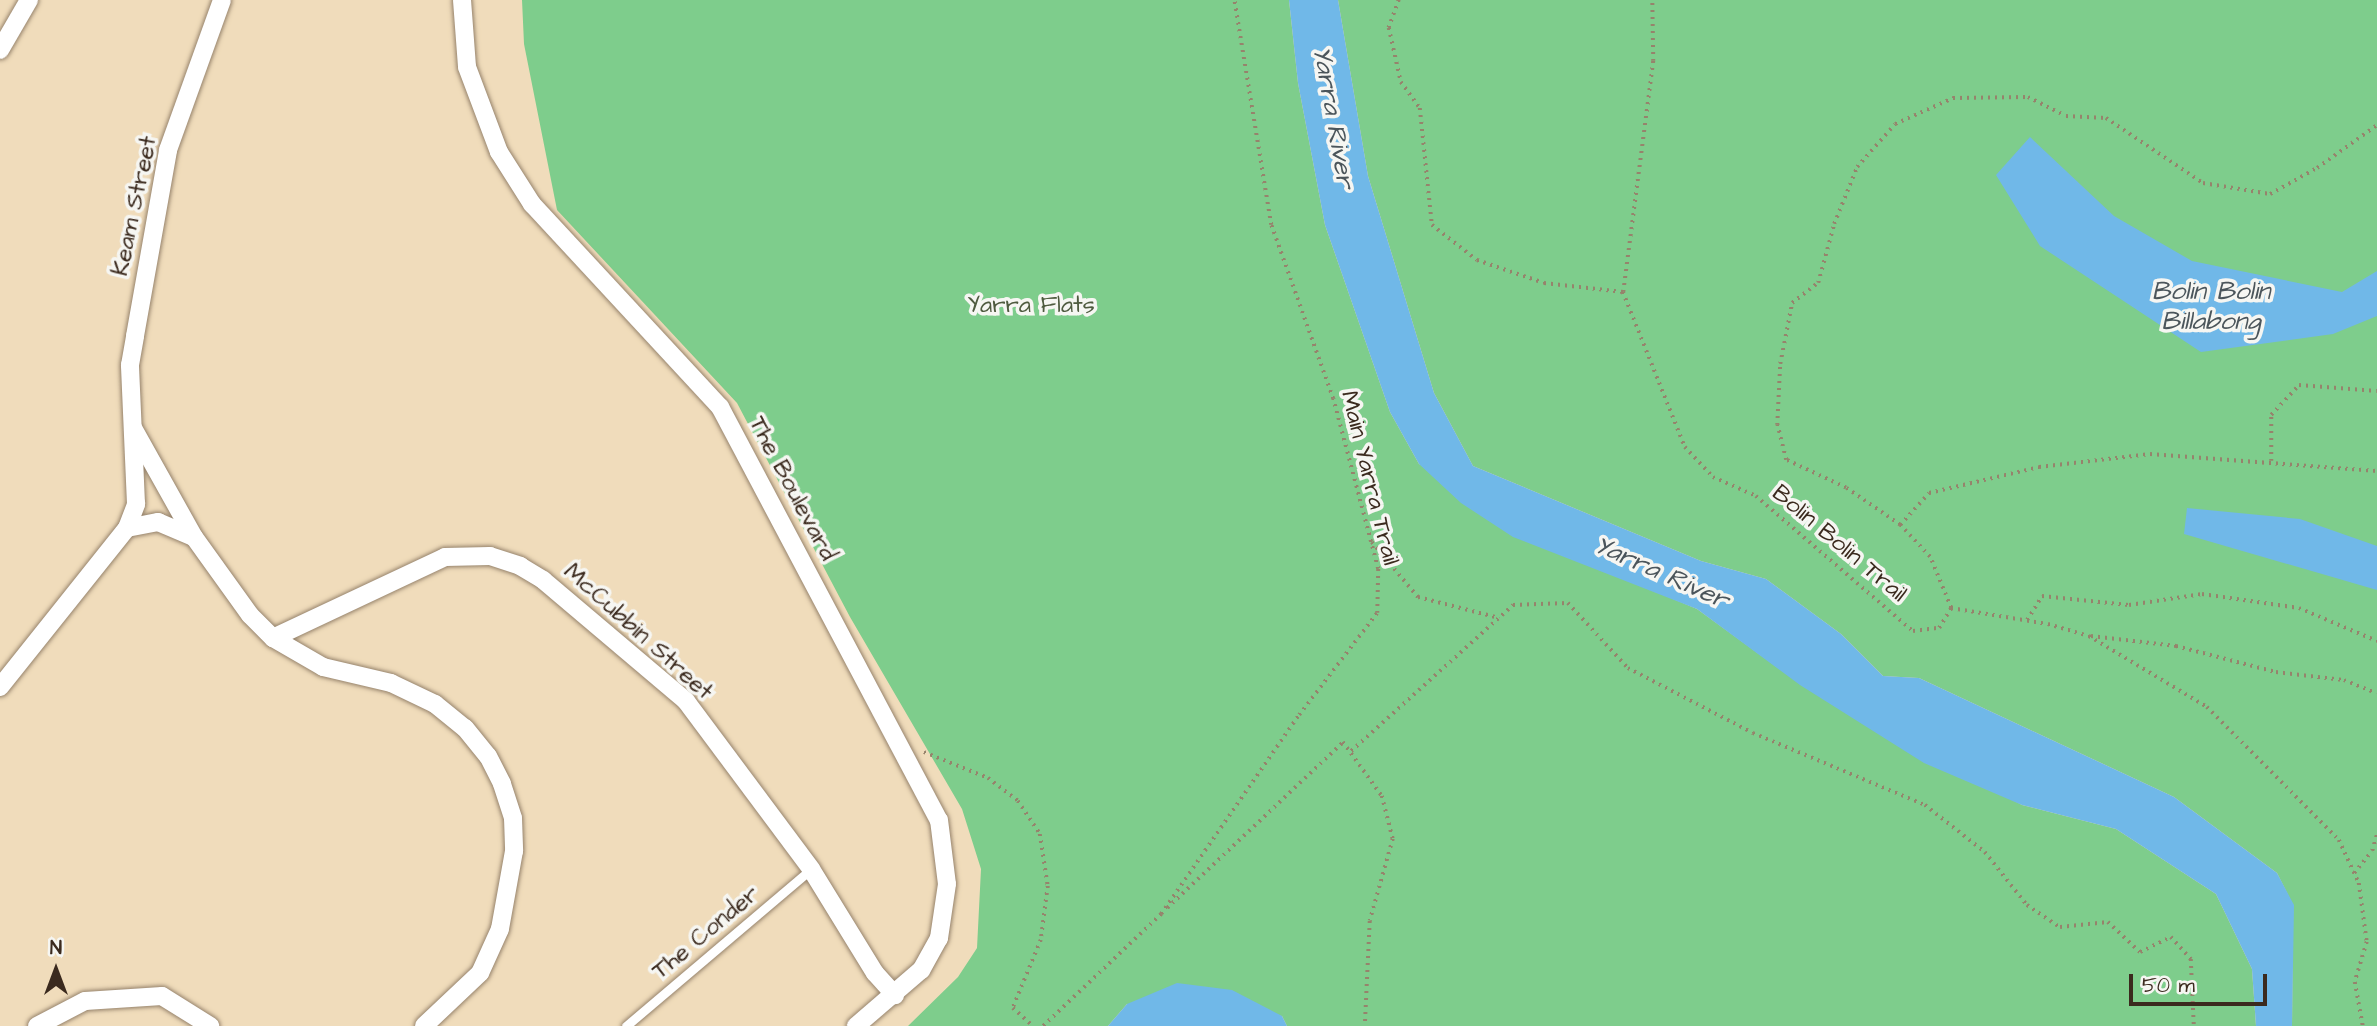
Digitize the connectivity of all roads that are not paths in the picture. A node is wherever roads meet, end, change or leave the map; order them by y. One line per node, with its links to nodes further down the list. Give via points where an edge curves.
1 (29, 0): 4 (street)
2 (222, 0): 5 (street, Keam Street, via 169,150 130,365)
3 (462, 0): 11 (street, The Boulevard, via 467,67 499,152 532,204 720,407 939,820 947,884 939,938 921,970)
4 (0, 50)
5 (133, 428): 6 (street, Keam Street, via 136,504); 7 (street, Keam Street)
6 (127, 528): 7 (street, via 158,522); 9 (street, Keam Street)
7 (194, 537): 8 (street, Keam Street, via 250,615)
8 (273, 638): 10 (street, McCubbin Street, via 445,557 490,556 520,566 543,580 686,701); 14 (street, Keam Street, via 323,667 391,683 435,704 481,747 502,784 513,818 514,851 500,929 480,973)
9 (0, 687)
10 (811, 869): 11 (street, McCubbin Street, via 875,973); 15 (lane, The Conder)
11 (895, 995): 16 (street, The Boulevard)
12 (37, 1026): 13 (street, via 85,1002 162,996)
13 (210, 1026)
14 (424, 1026)
15 (626, 1026)
16 (856, 1026)

